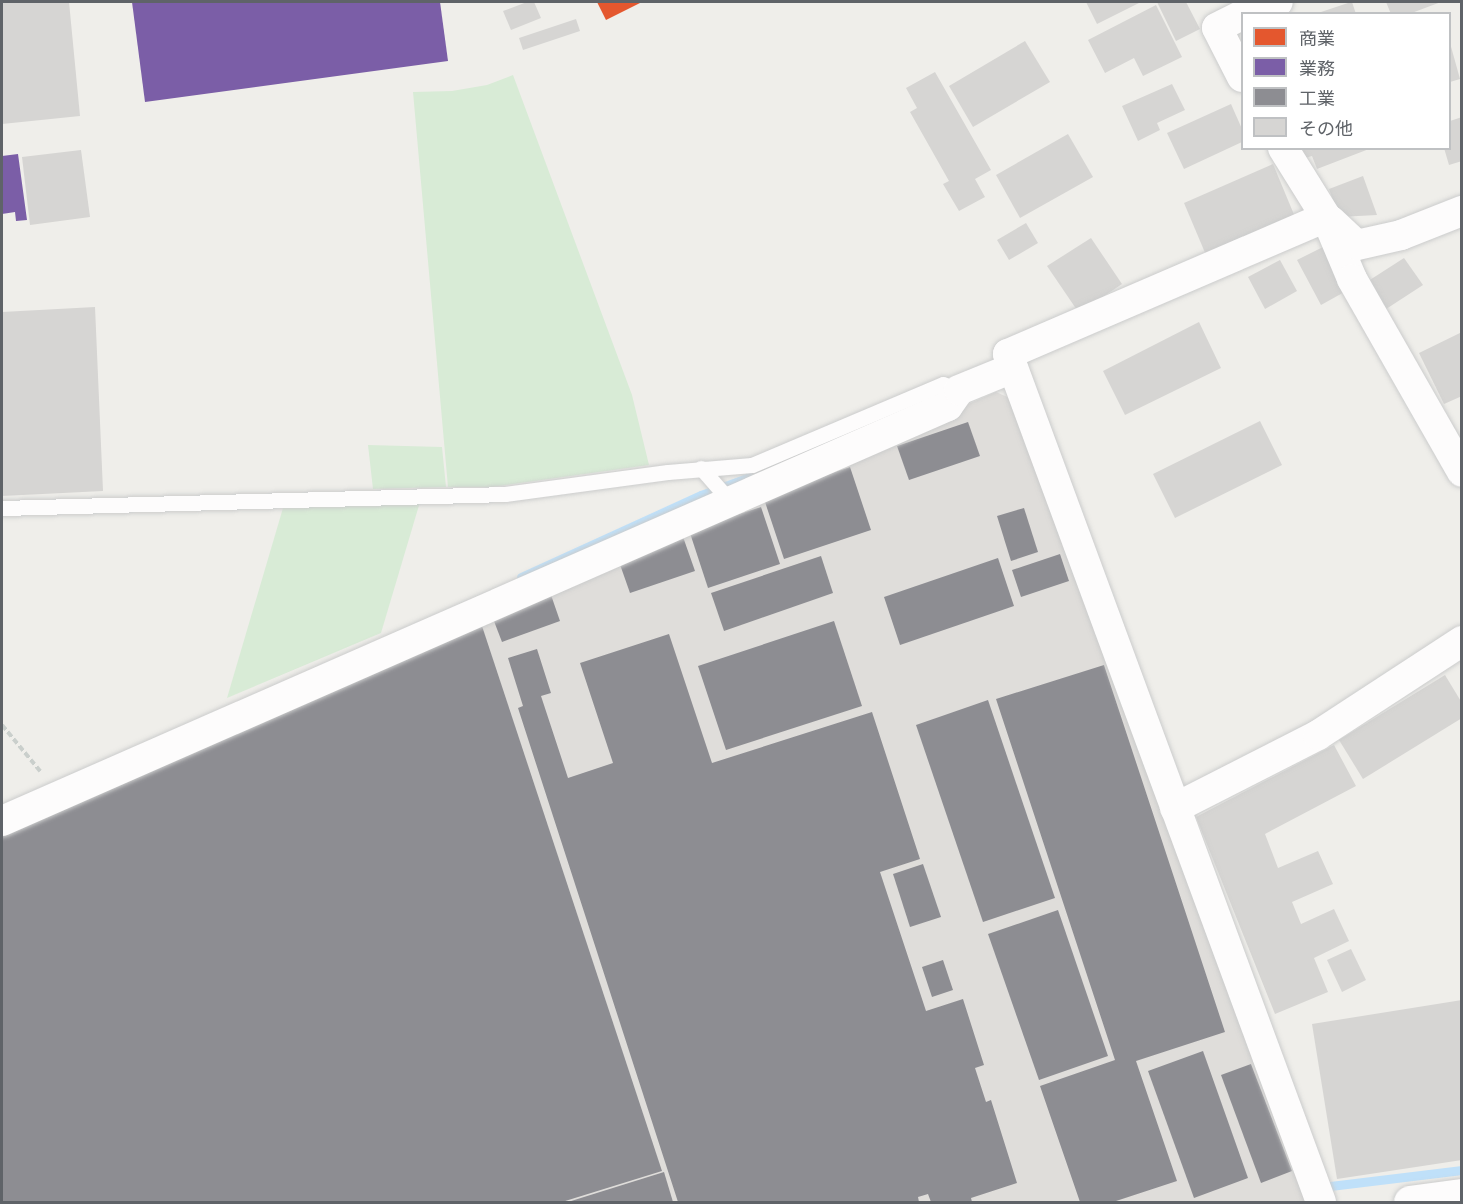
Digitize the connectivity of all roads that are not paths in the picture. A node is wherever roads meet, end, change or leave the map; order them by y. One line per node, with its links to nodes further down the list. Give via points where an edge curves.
1 (1278, 2): 2 (street)
2 (1250, 12)
3 (1241, 16): 4 (street, via 1217,28)
4 (1241, 75)
5 (1284, 150): 7 (street)
6 (1461, 211): 7 (street, via 1401,235 1357,245)
7 (1326, 217): 8 (street, via 1008,354); 11 (street, via 1352,279)
8 (1013, 368): 9 (street); 15 (street)
9 (959, 390): 10 (lane, via 943,384 752,465); 12 (street, via 948,406)
10 (701, 468): 12 (lane); 13 (lane, via 505,494)
11 (1461, 472)
12 (722, 493): 16 (street)
13 (2, 508)
14 (1461, 641): 15 (street, via 1318,735)
15 (1183, 805): 18 (street)
16 (2, 821)
17 (1461, 1195): 19 (street)
18 (1321, 1203)
19 (1410, 1203)

